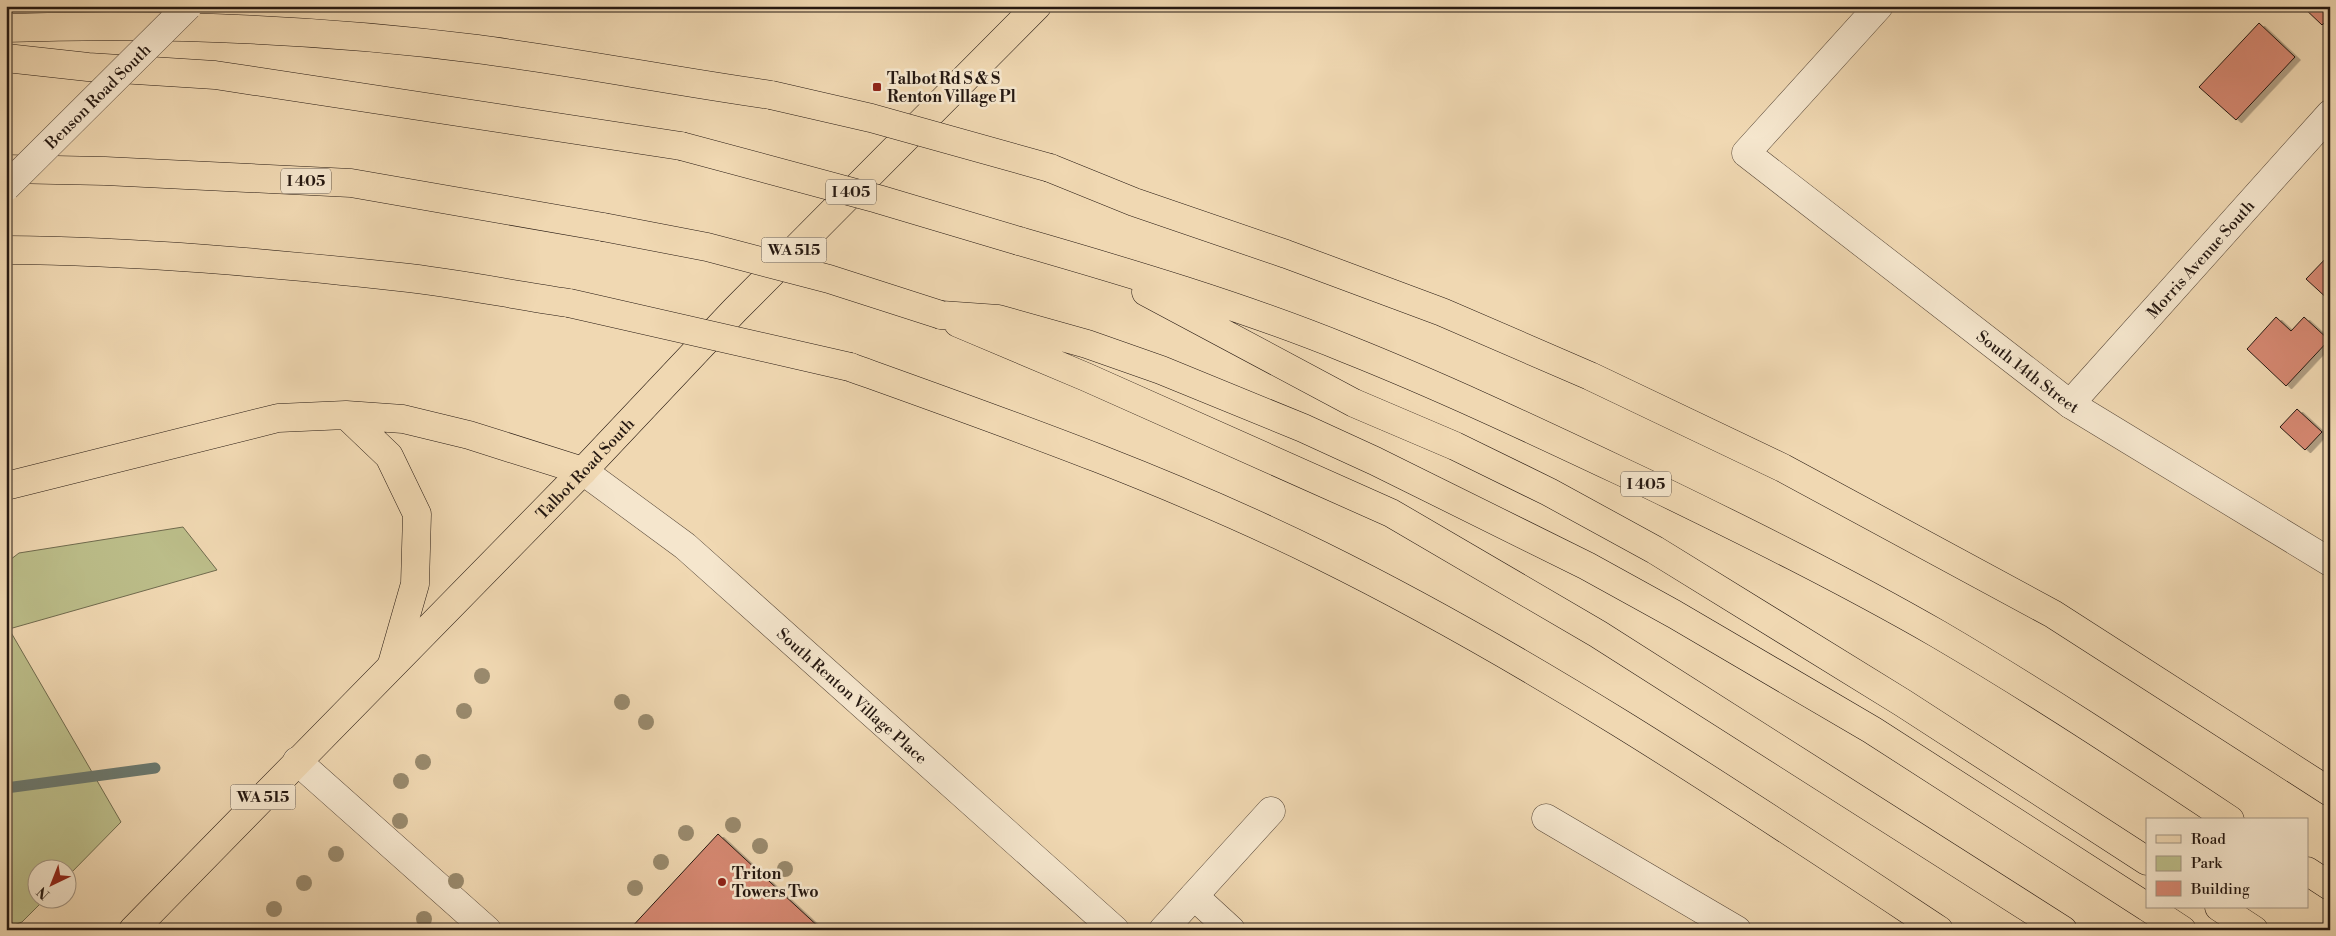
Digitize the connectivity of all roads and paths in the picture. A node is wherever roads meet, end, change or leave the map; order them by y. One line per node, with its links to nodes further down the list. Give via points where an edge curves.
1 (188, 6): 8 (street, Benson Road South, bridge)
2 (1037, 6): 14 (main road, Talbot Road South / WA 515, via 735,310)
3 (1880, 6): 12 (street, South 14th Street, via 1746,152)
4 (6, 28): 19 (main road, bridge, via 122,25 255,29 485,50 771,95 890,123 1050,168 1134,202 1296,257 1442,312 1590,376 1774,463 2053,614)
5 (6, 58): 10 (main road, I 405, bridge, via 215,75 681,146 878,199)
6 (2330, 114): 12 (street, Morris Avenue South)
7 (6, 169): 11 (main road, I 405, bridge, via 351,183 707,247 829,279)
8 (6, 187)
9 (6, 250): 36 (main road, bridge, via 54,250 216,261 402,277 569,303 850,367 1148,477 1310,550 1395,593 1502,651 1639,734)
10 (1088, 261): 22 (main road, I 405, via 1170,286 1345,348 1530,428 1792,554 1939,635); 23 (main road, via 1354,403 1455,446 1549,492 1655,550 1835,660)
11 (941, 315): 27 (main road, via 998,318 1087,344 1161,370 1375,461 1587,566 1715,638 1872,730); 37 (main road, via 1391,514 1598,634)
12 (2070, 404): 16 (street, South 14th Street)
13 (346, 414): 14 (main road, via 403,419 469,435); 15 (main road, via 278,418); 17 (main road, via 389,456 417,514 415,584)
14 (583, 471): 17 (main road, Talbot Road South / WA 515); 33 (street, South Renton Village Place, via 685,546)
15 (6, 486)
16 (2330, 562)
17 (392, 664): 18 (main road, Talbot Road South / WA 515)
18 (297, 762): 31 (main road, Talbot Road South / WA 515); 32 (street)
19 (2330, 792)
20 (1271, 811): 26 (street)
21 (1546, 818): 30 (street)
22 (2227, 818)
23 (2146, 860)
24 (2308, 872): 25 (main road)
25 (2330, 886)
26 (1194, 896): 34 (street); 35 (street)
27 (2146, 906)
28 (2149, 908): 38 (main road)
29 (2221, 908): 39 (main road)
30 (1732, 929)
31 (133, 930)
32 (487, 930)
33 (1115, 930)
34 (1163, 930)
35 (1231, 930)
36 (1939, 930)
37 (2063, 930)
38 (2182, 930)
39 (2254, 930)

